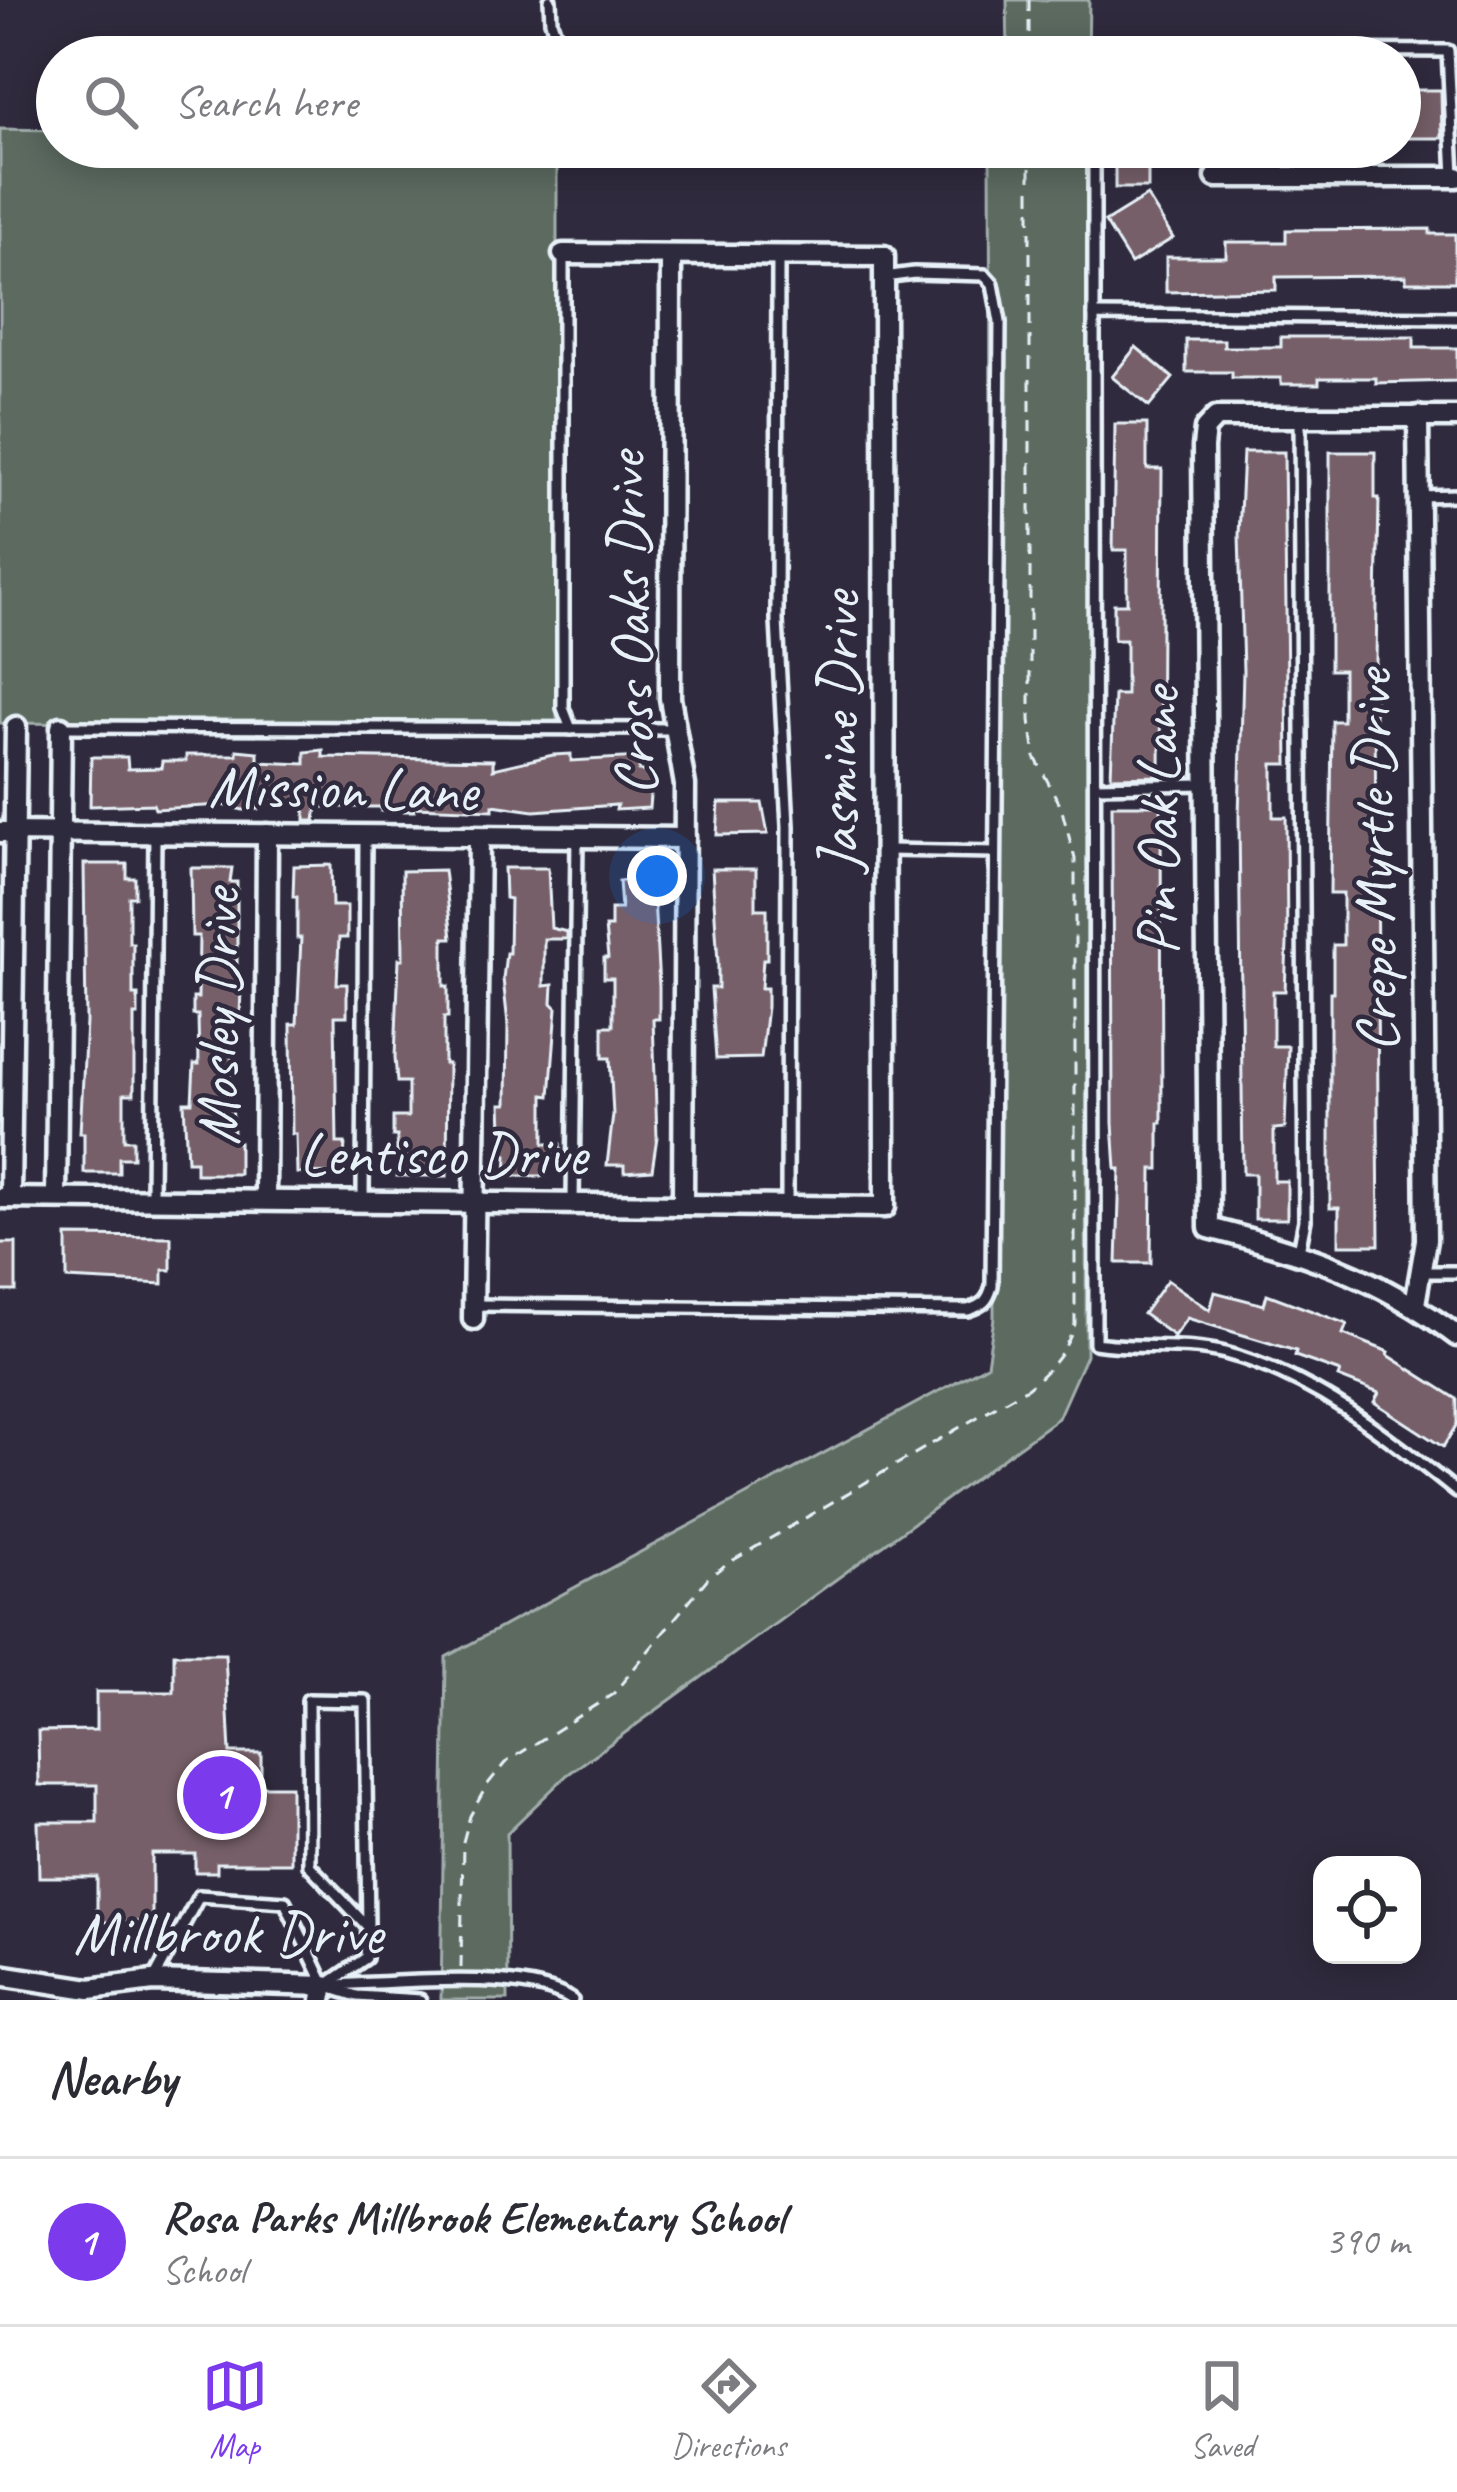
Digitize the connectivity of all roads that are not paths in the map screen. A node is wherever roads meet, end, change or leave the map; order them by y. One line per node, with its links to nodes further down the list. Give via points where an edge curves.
1 (550, 0): 2 (lane)
2 (556, 36)
3 (1421, 50): 6 (lane, via 1448,50)
4 (1094, 168): 11 (lane)
5 (1216, 177): 6 (street)
6 (1455, 177)
7 (563, 254): 8 (street); 20 (lane, via 563,708)
8 (671, 256): 9 (street); 21 (street, Cross Oaks Drive)
9 (778, 256): 10 (street, Jasmine Drive, via 884,256); 42 (lane)
10 (884, 277): 32 (street, Jasmine Drive); 33 (lane, via 985,275 998,298)
11 (1094, 315): 12 (lane); 23 (lane)
12 (1457, 318)
13 (1300, 416): 14 (street); 22 (street, Pin Oak Lane, via 1216,417 1205,429); 44 (lane)
14 (1418, 416): 15 (street); 17 (street, Crepe Myrtle Drive)
15 (1457, 417)
16 (1457, 495): 17 (lane)
17 (1419, 496): 45 (street, Crepe Myrtle Drive)
18 (8, 726): 24 (street)
19 (61, 727): 20 (lane); 25 (street)
20 (571, 729): 21 (lane)
21 (676, 729): 31 (street, Cross Oaks Drive)
22 (1205, 784): 23 (lane); 44 (street, Pin Oak Lane, via 1208,1228)
23 (1095, 786): 50 (lane, via 1095,1343 1227,1354 1316,1390)
24 (7, 832): 25 (street, Mission Lane); 34 (street)
25 (61, 833): 26 (street, Mission Lane); 35 (street)
26 (155, 833): 27 (street, Mission Lane); 36 (lane)
27 (267, 834): 28 (street, Mission Lane); 37 (street, Mosley Drive)
28 (365, 836): 29 (street, Mission Lane); 38 (lane)
29 (479, 838): 30 (street, Mission Lane); 39 (street)
30 (577, 838): 31 (street, Mission Lane); 40 (lane)
31 (686, 838): 41 (street, Cross Oaks Drive)
32 (887, 850): 33 (lane); 43 (street, Jasmine Drive)
33 (995, 852): 48 (lane, via 992,1286 983,1305)
34 (5, 1198): 35 (street, Lentisco Drive)
35 (56, 1198): 36 (street, Lentisco Drive)
36 (152, 1199): 37 (street, Lentisco Drive)
37 (265, 1200): 38 (street, Lentisco Drive)
38 (363, 1201): 39 (street, Lentisco Drive)
39 (474, 1202): 40 (street, Lentisco Drive); 48 (street)
40 (573, 1203): 41 (street, Lentisco Drive)
41 (683, 1204): 42 (street, Lentisco Drive)
42 (787, 1206): 43 (street, Lentisco Drive)
43 (885, 1207)
44 (1299, 1251): 47 (street)
45 (1423, 1272): 46 (lane); 47 (street, Crepe Myrtle Drive)
46 (1457, 1272)
47 (1415, 1304): 49 (street)
48 (473, 1312)
49 (1457, 1336)
50 (1457, 1492)
51 (368, 1927): 51 (lane, via 365,1701 308,1700 309,1865); 55 (lane, via 366,1958)
52 (0, 1975): 56 (street, Millbrook Drive)
53 (153, 1981): 54 (street, Millbrook Drive); 55 (lane, via 199,1896 285,1902); 56 (street, Millbrook Drive)
54 (201, 1991): 55 (street, Millbrook Drive)
55 (323, 1993): 57 (lane); 58 (lane, Millbrook Drive, via 455,1981 523,1984)
56 (89, 1995)
57 (420, 2000)
58 (572, 2000)

